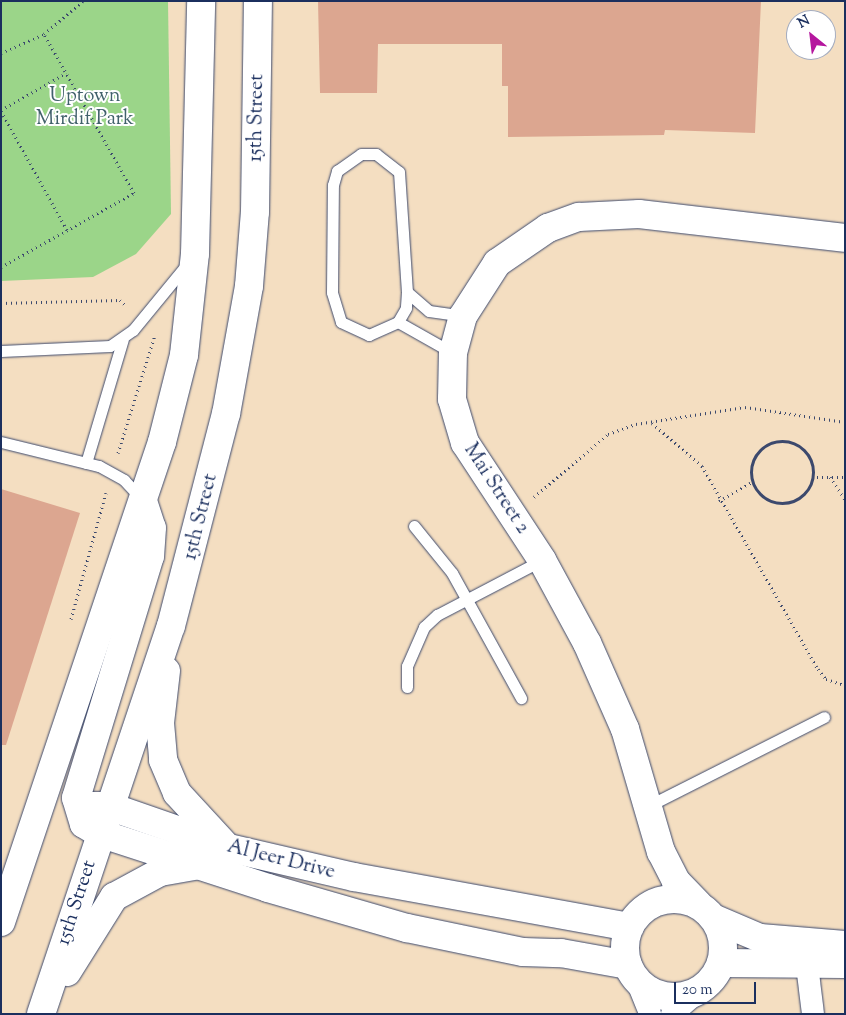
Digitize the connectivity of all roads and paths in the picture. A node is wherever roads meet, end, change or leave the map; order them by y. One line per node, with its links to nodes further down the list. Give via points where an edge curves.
1 (83, 1): 4 (path)
2 (201, 1): 10 (street)
3 (258, 1): 33 (street, 15th Street, via 258,139 249,286 226,414)
4 (44, 34): 5 (path); 6 (path)
5 (1, 53)
6 (66, 73): 7 (path); 8 (path, via 134,193)
7 (1, 111): 8 (path)
8 (67, 230): 11 (path)
9 (845, 238): 13 (street, Mai Street 2, via 640,214 578,217 548,228 497,263)
10 (195, 254): 15 (lane); 28 (street, via 184,355)
11 (1, 267)
12 (407, 292): 13 (lane, via 429,311); 14 (lane, via 406,308); 14 (lane, via 399,172 376,154 361,154 337,171 333,185 333,307 341,322 362,333 385,331)
13 (463, 316): 17 (street, Mai Street 2)
14 (398, 322): 17 (lane)
15 (123, 339): 16 (lane, via 95,350); 21 (lane)
16 (1, 350)
17 (453, 353): 29 (street, Mai Street 2, via 452,399 456,422 476,464)
18 (845, 422): 19 (path, via 745,407)
19 (651, 423): 27 (path, via 694,456); 29 (path, via 608,434 556,482)
20 (1, 442): 21 (lane)
21 (86, 463): 28 (lane, via 112,472)
22 (812, 477): 23 (path); 25 (path, via 803,495 784,503 765,498); 25 (path, via 805,451 779,441 756,455)
23 (830, 477): 24 (path); 26 (path)
24 (845, 477)
25 (752, 482): 27 (path)
26 (845, 499)
27 (719, 500): 34 (path, via 818,669 826,679)
28 (143, 501): 40 (street, via 152,528 150,556); 42 (street)
29 (509, 510): 31 (street, Mai Street 2)
30 (414, 526): 32 (lane, via 441,556)
31 (542, 560): 32 (lane); 39 (street, Mai Street 2, via 607,685)
32 (467, 598): 35 (lane, via 424,627 407,666); 36 (lane)
33 (171, 626): 38 (street, 15th Street); 43 (street, via 160,722 163,760 187,806)
34 (845, 685)
35 (407, 687)
36 (521, 698)
37 (824, 716): 39 (lane)
38 (108, 806): 40 (street, Al Jeer Drive); 41 (street, 15th Street); 43 (street, Al Jeer Drive)
39 (650, 806): 44 (street, Mai Street 2)
40 (76, 809): 41 (street, via 84,824); 42 (street, Al Jeer Drive)
41 (99, 833): 45 (street, Al Jeer Drive); 57 (street, 15th Street)
42 (33, 834): 49 (street)
43 (229, 848): 46 (street, Al Jeer Drive, via 374,881)
44 (661, 852): 47 (street, Mai Street 2, via 676,881); 48 (street)
45 (200, 865): 51 (street, Al Jeer Drive, via 337,909); 57 (street, via 160,872 114,897)
46 (540, 911): 48 (street, Al Jeer Drive, via 578,908); 51 (street, via 540,930)
47 (706, 912): 48 (street, via 670,899); 50 (street, via 760,938); 52 (street, via 723,940)
48 (636, 918): 55 (street, via 625,946)
49 (1, 922)
50 (845, 945)
51 (523, 952): 55 (street, Al Jeer Drive, via 561,952)
52 (720, 963): 54 (street); 56 (street)
53 (845, 964): 54 (street)
54 (807, 965): 60 (street)
55 (633, 974): 56 (street, via 667,996); 58 (street)
56 (700, 990): 59 (street)
57 (45, 1002)
58 (650, 1014)
59 (672, 1014)
60 (813, 1014)

